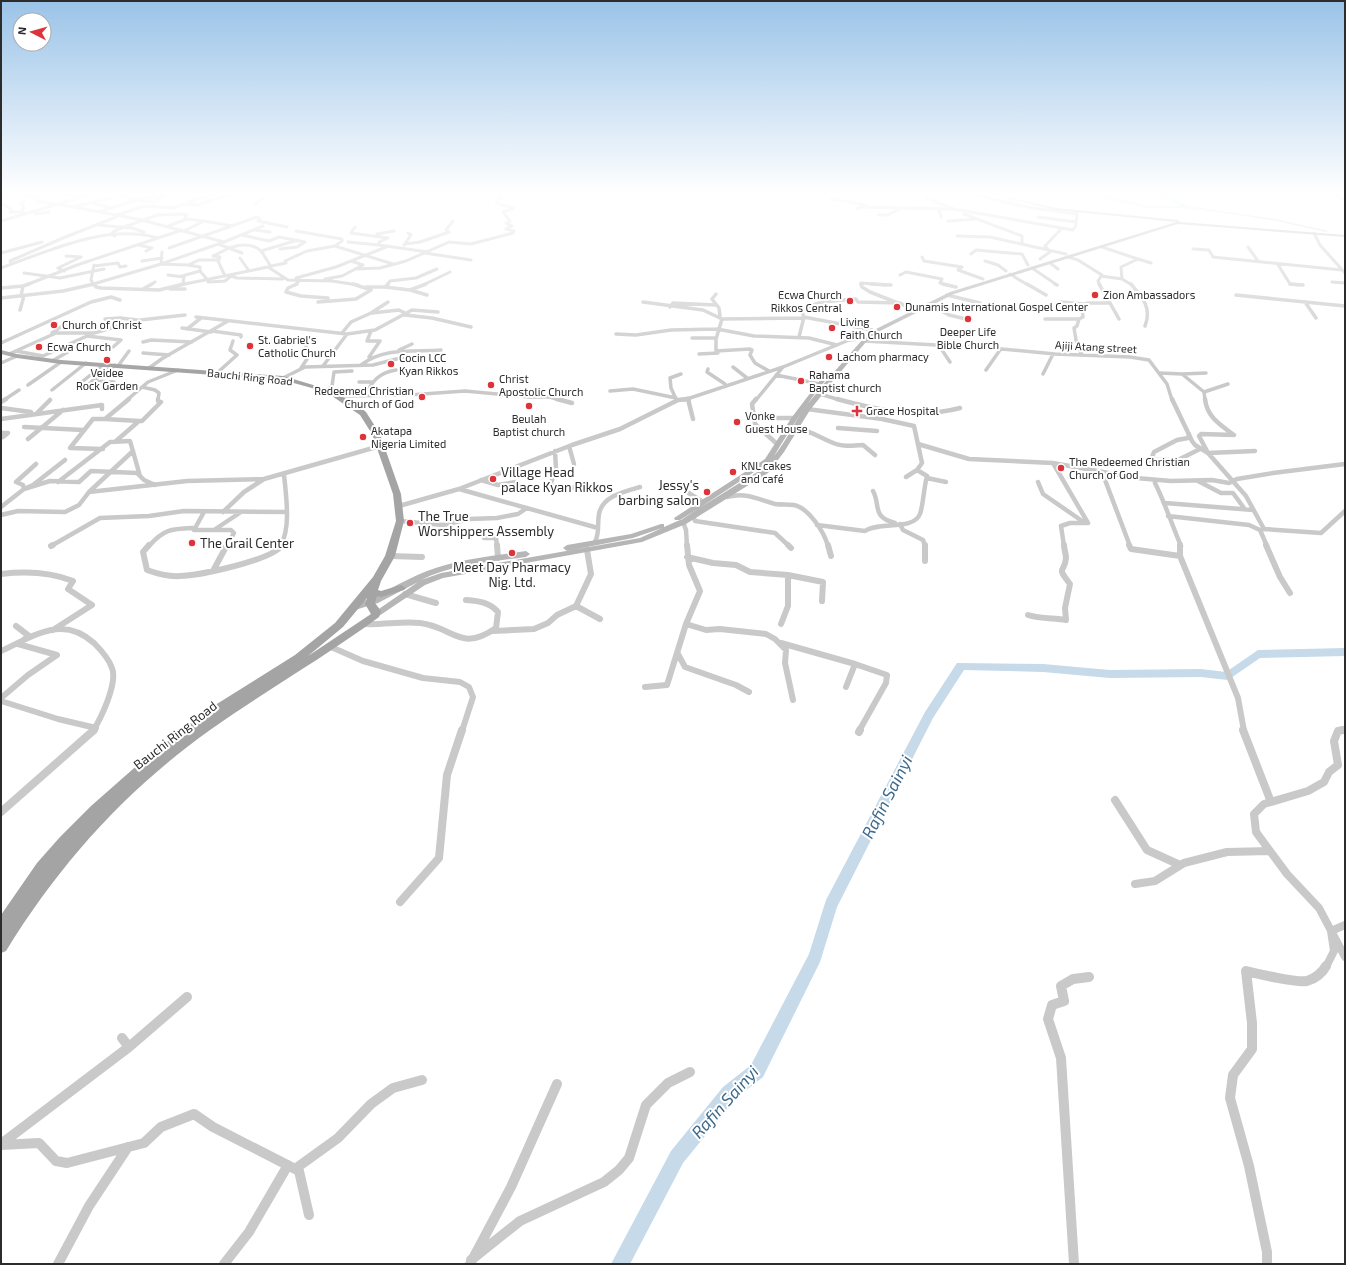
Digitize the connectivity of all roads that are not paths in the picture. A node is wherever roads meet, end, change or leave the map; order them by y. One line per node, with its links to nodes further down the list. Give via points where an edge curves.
1 (26, 253): 42 (street, via 10,261)
2 (30, 253): 30 (street)
3 (44, 253): 30 (street)
4 (116, 253): 55 (street)
5 (167, 253): 23 (street)
6 (192, 253): 43 (street)
7 (220, 253): 33 (street, via 213,256 220,257)
8 (263, 253): 47 (street)
9 (303, 253): 47 (street, via 285,261 286,263)
10 (355, 253): 26 (street)
11 (372, 253): 26 (street)
12 (425, 253): 44 (street)
13 (433, 253): 34 (street)
14 (1016, 253): 48 (street, via 1022,254)
15 (1049, 253): 31 (street)
16 (1060, 253): 24 (street)
17 (1073, 253): 24 (main road)
18 (1076, 253): 24 (main road)
19 (1120, 253): 29 (street)
20 (1211, 253): 38 (street, via 1213,257)
21 (1252, 253): 38 (street)
22 (1327, 253): 54 (street)
23 (162, 255): 35 (street); 43 (street)
24 (1067, 255): 39 (main road); 48 (main road); 68 (street, via 1092,268)
25 (66, 256): 55 (street, via 81,256 58,268)
26 (363, 256): 36 (street); 44 (street)
27 (922, 257): 71 (street, via 924,261 962,267 958,270)
28 (240, 258): 58 (street)
29 (1134, 258): 40 (street); 72 (street, via 1138,259 1121,267)
30 (28, 259): 42 (street)
31 (1040, 259)
32 (127, 260): 46 (street)
33 (219, 260): 45 (street, via 199,260); 67 (street)
34 (471, 260)
35 (142, 261)
36 (351, 261): 51 (street, via 363,265); 74 (street)
37 (985, 261): 60 (street)
38 (1258, 261): 41 (street)
39 (1050, 263): 48 (main road); 53 (street)
40 (1150, 263)
41 (1277, 263): 54 (street); 85 (street, via 1290,284)
42 (12, 264): 49 (street)
43 (161, 264): 45 (street); 63 (street)
44 (393, 264): 51 (street)
45 (188, 265): 57 (street, via 200,267)
46 (126, 266): 56 (street, via 119,266 118,263 94,266); 63 (street)
47 (271, 267): 58 (street); 70 (street)
48 (1030, 267): 60 (main road); 83 (street)
49 (1, 268)
50 (104, 269): 56 (street)
51 (355, 269): 76 (street, via 342,276)
52 (437, 269): 87 (street, via 416,278 390,281)
53 (1058, 269)
54 (1342, 270): 61 (street)
55 (64, 271): 69 (street)
56 (93, 271): 69 (street, via 60,278); 80 (street)
57 (200, 271): 66 (street); 73 (street)
58 (249, 271): 67 (street)
59 (450, 272): 93 (street)
60 (1008, 273): 71 (main road); 96 (main road); 97 (street)
61 (1345, 273)
62 (24, 274): 69 (street)
63 (126, 274): 80 (street)
64 (168, 275): 66 (street)
65 (900, 275): 88 (street, via 906,272 942,279 940,283)
66 (182, 276): 81 (street)
67 (228, 276): 70 (street); 73 (street)
68 (1101, 276): 72 (street); 110 (street, via 1098,282)
69 (50, 277): 84 (street)
70 (284, 279): 74 (street)
71 (983, 279): 88 (main road)
72 (1122, 279): 135 (street, via 1132,284 1146,304 1149,315)
73 (207, 280): 81 (street)
74 (291, 280): 75 (street)
75 (300, 280): 76 (street); 102 (street, via 286,292)
76 (316, 280): 86 (street)
77 (155, 282): 90 (street)
78 (1332, 282): 79 (street)
79 (1345, 283)
80 (92, 284): 90 (street, via 101,288); 99 (street)
81 (183, 284): 91 (street)
82 (891, 285): 108 (street, via 861,283 868,292)
83 (1057, 285)
84 (23, 286): 89 (street); 99 (street)
85 (1303, 286)
86 (366, 287): 87 (street); 102 (street, via 370,290 364,296)
87 (385, 287): 93 (street)
88 (956, 287): 116 (main road)
89 (1, 288)
90 (143, 289): 91 (street)
91 (166, 289): 92 (street)
92 (185, 289)
93 (410, 290): 94 (street)
94 (427, 294)
95 (716, 294): 113 (street, via 712,299)
96 (947, 295): 109 (street); 111 (main road)
97 (1046, 295)
98 (1236, 295): 107 (street)
99 (22, 296): 100 (street); 117 (street)
100 (1, 298)
101 (120, 300): 154 (street, via 111,297 91,302)
102 (346, 300): 103 (street)
103 (318, 302)
104 (388, 302): 119 (street)
105 (643, 302): 115 (street)
106 (1061, 302): 112 (street)
107 (1305, 302): 114 (street); 126 (street)
108 (900, 303): 116 (street); 124 (street, via 858,302 856,299 822,302 801,309)
109 (980, 303)
110 (1110, 303): 112 (street); 131 (street)
111 (928, 304): 128 (street, via 950,315); 150 (main road)
112 (1084, 304): 130 (street, via 1083,317)
113 (715, 305): 115 (street, via 673,303); 123 (street, via 719,308)
114 (1345, 306)
115 (670, 307): 123 (street, via 703,310)
116 (909, 308): 140 (main road)
117 (20, 310)
118 (438, 312): 120 (street, via 412,310)
119 (371, 313): 120 (street, via 394,310); 143 (street, via 351,322)
120 (405, 314): 136 (street); 141 (street)
121 (185, 315): 132 (street)
122 (196, 317): 125 (street)
123 (721, 317): 124 (street); 139 (street)
124 (804, 317): 140 (street); 147 (street)
125 (201, 318): 133 (street); 138 (street)
126 (1316, 318)
127 (105, 319): 132 (street)
128 (966, 319)
129 (1046, 319): 130 (street)
130 (1079, 319): 172 (street, via 1074,328)
131 (1119, 319)
132 (138, 321): 144 (street, via 94,333)
133 (228, 321): 142 (street); 143 (street)
134 (65, 324): 144 (street)
135 (1145, 326)
136 (471, 327)
137 (182, 328): 138 (street)
138 (187, 329): 142 (street)
139 (717, 329): 145 (street); 147 (street, via 754,336); 149 (street)
140 (872, 330): 150 (main road)
141 (371, 331): 143 (street); 174 (street, via 367,341 380,341)
142 (211, 332): 146 (street); 153 (street)
143 (344, 333): 184 (street)
144 (51, 334): 168 (street)
145 (616, 334)
146 (241, 337)
147 (799, 337): 156 (street)
148 (692, 338): 149 (street)
149 (716, 338): 167 (street)
150 (862, 340): 156 (street, Ajiji Atang street, via 849,340); 159 (street, Ajiji Atang street); 210 (main road); 221 (main road)
151 (233, 341): 196 (street, via 230,350 237,355)
152 (143, 342): 153 (street)
153 (193, 342): 169 (street)
154 (1, 343)
155 (412, 344): 165 (street)
156 (837, 345): 186 (street, Ajiji Atang street)
157 (113, 346): 168 (street, via 121,340 87,336 43,356)
158 (306, 346): 188 (street, via 309,356)
159 (940, 346): 162 (street, Ajiji Atang street); 177 (street)
160 (73, 349): 175 (street)
161 (441, 350): 165 (street)
162 (1000, 350): 171 (street, Ajiji Atang street); 192 (street)
163 (129, 351): 181 (street)
164 (1, 352): 168 (main road, Bauchi Ring Road)
165 (396, 352): 174 (street)
166 (144, 353): 169 (street)
167 (718, 353): 170 (street); 194 (street, via 750,349 750,355 755,363)
168 (14, 354): 175 (main road, Bauchi Ring Road); 178 (street)
169 (169, 354): 187 (street)
170 (699, 354)
171 (1053, 354): 172 (street, Ajiji Atang street); 200 (street)
172 (1082, 355): 197 (street, Ajiji Atang street, via 1149,360)
173 (408, 356): 183 (street)
174 (368, 358): 182 (street)
175 (52, 361): 176 (main road, Bauchi Ring Road)
176 (61, 362): 179 (main road, Bauchi Ring Road); 212 (street)
177 (950, 362)
178 (1, 363)
179 (86, 363): 180 (main road, Bauchi Ring Road); 217 (street)
180 (103, 364): 181 (main road, Bauchi Ring Road); 213 (street)
181 (117, 365): 187 (main road, Bauchi Ring Road); 205 (street)
182 (361, 365): 183 (street); 184 (street)
183 (373, 365): 195 (street)
184 (323, 366): 188 (street)
185 (733, 367): 204 (street)
186 (783, 367): 194 (street, Ajiji Atang street); 202 (street)
187 (149, 368): 190 (main road, Bauchi Ring Road)
188 (301, 368): 203 (street)
189 (708, 369): 209 (street, via 710,375)
190 (178, 370): 196 (main road, Bauchi Ring Road); 214 (street, via 158,377)
191 (396, 370): 195 (street)
192 (986, 370)
193 (352, 371): 218 (street, via 334,372 332,386)
194 (769, 371): 204 (street, Ajiji Atang street)
195 (382, 372): 208 (street)
196 (218, 373): 203 (main road, Bauchi Ring Road)
197 (1160, 373): 201 (street); 249 (street, Ajiji Atang street)
198 (1206, 373): 201 (street)
199 (681, 374): 225 (street, via 670,378 671,388)
200 (1043, 374)
201 (1182, 374): 220 (street)
202 (776, 375): 210 (street); 252 (street, via 752,404 755,424)
203 (283, 378): 218 (main road, Bauchi Ring Road)
204 (747, 378): 209 (street, Ajiji Atang street)
205 (92, 381): 206 (street); 215 (street)
206 (114, 382)
207 (359, 382): 208 (street)
208 (372, 382): 223 (street)
209 (725, 384): 224 (street, Ajiji Atang street)
210 (820, 384): 237 (main road)
211 (1228, 384): 220 (street)
212 (28, 385)
213 (78, 385)
214 (142, 387): 231 (street); 241 (street, via 155,390 159,394 158,401 161,402)
215 (82, 389)
216 (19, 390): 227 (street)
217 (52, 390)
218 (326, 391): 222 (main road, Bauchi Ring Road)
219 (610, 391): 225 (street, via 633,389)
220 (1204, 392): 261 (street, via 1208,414 1234,435 1201,434 1199,436)
221 (820, 394): 230 (street, via 904,414 942,413); 232 (main road)
222 (340, 396): 223 (street); 254 (main road, Bauchi Ring Road, via 363,414 376,434)
223 (364, 396): 228 (street, via 465,391 550,397)
224 (688, 398): 225 (street, Ajiji Atang street); 240 (street)
225 (677, 399): 255 (street, via 620,430)
226 (50, 400): 234 (street)
227 (1, 402)
228 (572, 403)
229 (1, 408): 234 (street)
230 (960, 408)
231 (116, 409): 233 (street, via 102,409 102,405); 239 (street)
232 (807, 409): 235 (street); 244 (main road)
233 (63, 410): 234 (street); 243 (street)
234 (38, 413): 238 (street)
235 (853, 416): 246 (street); 253 (street, via 914,426)
236 (769, 418): 237 (street)
237 (794, 418): 252 (main road)
238 (1, 419)
239 (105, 419): 241 (street); 247 (street, via 93,419)
240 (693, 419)
241 (139, 421): 251 (street)
242 (24, 428): 243 (street)
243 (41, 428): 247 (street); 250 (street)
244 (795, 428): 262 (street, via 810,431 832,443 863,446); 294 (main road, via 782,451 765,471)
245 (838, 428): 246 (street)
246 (853, 429): 248 (street)
247 (83, 430): 256 (street, via 70,448)
248 (877, 431)
249 (1189, 434): 257 (street, Ajiji Atang street); 264 (street, via 1188,438 1177,440 1154,452)
250 (28, 439)
251 (116, 441): 256 (street, via 110,442); 258 (street, via 130,441)
252 (777, 444): 295 (main road, via 768,460)
253 (918, 444): 265 (street, via 969,459); 270 (street, via 922,463)
254 (380, 446): 273 (street); 297 (main road, Bauchi Ring Road)
255 (569, 446): 259 (street); 267 (street)
256 (103, 449): 281 (street)
257 (1200, 449): 261 (street, Ajiji Atang street); 264 (street, via 1178,460)
258 (133, 451): 271 (street); 274 (street)
259 (555, 451): 278 (street); 290 (street, via 556,470 550,485)
260 (1255, 451): 261 (street)
261 (1208, 453): 280 (street, Ajiji Atang street)
262 (875, 455)
263 (65, 460): 288 (street)
264 (1151, 460): 269 (street, via 1153,464)
265 (1054, 463): 272 (street); 313 (street, via 1086,517 1088,523)
266 (36, 464): 288 (street, via 16,482)
267 (574, 464)
268 (1345, 464): 280 (street)
269 (1150, 466)
270 (917, 470): 275 (street); 276 (street, via 926,474)
271 (110, 472): 274 (street, via 137,473); 281 (street, via 91,471 79,482); 293 (street)
272 (1102, 472): 279 (street, via 1163,481); 327 (street, via 1131,549)
273 (284, 474): 277 (street); 306 (street)
274 (140, 476): 286 (street)
275 (906, 477)
276 (927, 478): 283 (street); 314 (street, via 920,514 911,523)
277 (264, 479): 286 (street, via 187,481); 305 (street, via 244,492)
278 (481, 480): 282 (street, via 499,486); 289 (street)
279 (1198, 481): 280 (street); 300 (street, via 1221,493 1233,494)
280 (1233, 481): 301 (street, Ajiji Atang street, via 1246,496)
281 (58, 482): 288 (street)
282 (516, 482)
283 (946, 482)
284 (1038, 482): 313 (street, via 1043,494)
285 (1155, 483): 296 (street)
286 (157, 486): 293 (street)
287 (640, 488): 317 (street, via 614,495 601,508)
288 (24, 489): 298 (street)
289 (459, 489): 297 (street); 299 (street)
290 (583, 489)
291 (684, 490): 295 (street)
292 (873, 491): 314 (street, via 882,518)
293 (89, 492): 307 (street, via 79,505 65,512 18,511)
294 (722, 499): 309 (main road); 315 (street, via 740,494 776,504 795,505 806,511)
295 (703, 502): 321 (main road, via 670,523 633,536)
296 (1165, 503): 300 (street); 310 (street)
297 (399, 506): 311 (main road, Bauchi Ring Road)
298 (1, 507)
299 (527, 508): 311 (street, via 518,514 469,519 443,525); 317 (street)
300 (1242, 508): 301 (street); 308 (street)
301 (1253, 510): 308 (street, Ajiji Atang street)
302 (243, 511): 305 (street); 306 (street); 319 (street)
303 (1345, 511): 318 (street, via 1321,533)
304 (204, 512): 305 (street); 316 (street); 322 (street, via 100,518)
305 (223, 512)
306 (287, 512): 332 (street, via 283,542 277,551 268,556)
307 (1, 515)
308 (1256, 515): 318 (street, Ajiji Atang street)
309 (693, 516): 312 (main road); 323 (street, via 695,521 775,533)
310 (1168, 516): 318 (street, via 1249,525); 327 (street, via 1181,547)
311 (400, 521): 325 (main road, Bauchi Ring Road)
312 (683, 522): 324 (main road, via 642,540); 329 (street, via 689,544 686,549)
313 (1085, 523): 345 (street, via 1061,526 1066,559 1061,569 1070,584 1065,608 1066,620 1046,617 1039,619)
314 (897, 524): 315 (street, via 871,527 866,531); 331 (street, via 923,540 926,549)
315 (817, 525): 326 (street, via 825,534)
316 (193, 528): 319 (street); 332 (street, via 162,531 143,552 147,570 171,576)
317 (598, 528): 321 (street, via 600,533)
318 (1262, 529): 338 (street, Ajiji Atang street, via 1280,577)
319 (213, 530): 332 (street, via 231,530 234,533)
320 (484, 538): 330 (street, via 496,538)
321 (595, 542): 330 (main road)
322 (51, 546)
323 (791, 548)
324 (587, 550): 336 (main road, via 441,576); 343 (street, via 591,574)
325 (390, 556): 328 (street); 335 (main road, Bauchi Ring Road)
326 (832, 556)
327 (1180, 556): 370 (street, via 1238,698 1242,727)
328 (422, 557)
329 (687, 557): 334 (street, via 736,565 750,572); 349 (street, via 700,591)
330 (498, 558): 336 (main road, via 446,568 430,574)
331 (925, 561)
332 (213, 571)
333 (1, 574): 352 (street, via 13,572 50,575 73,581 68,589 92,605)
334 (788, 575): 340 (street, via 823,582); 350 (street, via 788,606)
335 (377, 579): 337 (main road, Bauchi Ring Road); 344 (main road, Bauchi Ring Road)
336 (403, 591): 337 (main road, via 381,594); 341 (street); 342 (main road); 348 (main road)
337 (374, 592): 342 (main road, Bauchi Ring Road)
338 (1290, 593)
339 (466, 600): 353 (street, via 488,602 498,612 496,628)
340 (822, 601)
341 (436, 603)
342 (370, 604): 344 (main road); 348 (main road, via 376,610)
343 (576, 606): 347 (street); 353 (street, via 557,614 548,623 534,629)
344 (355, 607): 346 (main road, Bauchi Ring Road)
345 (1028, 615)
346 (347, 616): 348 (main road, via 359,623); 377 (main road, Bauchi Ring Road, via 302,655 216,710 145,765 64,840)
347 (600, 618)
348 (370, 620): 353 (street, via 376,625 403,621 427,624 457,637 471,639); 356 (main road, Bauchi Ring Road)
349 (686, 624): 354 (street, via 706,630 766,634); 358 (street)
350 (782, 624)
351 (16, 626): 355 (street, via 29,636)
352 (52, 631): 355 (street); 366 (street, via 65,630 81,634 104,652 113,668 111,685)
353 (493, 631)
354 (780, 643): 359 (street); 364 (street, via 786,650 785,663)
355 (18, 644): 357 (street); 363 (street, via 57,655)
356 (331, 647): 375 (street, via 363,661 423,678 460,682 469,687 474,697 447,775 439,858); 379 (main road, Bauchi Ring Road, via 207,726 128,791 64,856 36,892)
357 (1, 651)
358 (678, 654): 360 (street, via 667,685); 362 (street, via 685,667)
359 (855, 664): 361 (street); 368 (street, via 887,676 886,683)
360 (645, 687)
361 (846, 687)
362 (749, 692)
363 (1, 698)
364 (793, 700)
365 (1, 701): 366 (street)
366 (96, 728): 371 (street)
367 (1345, 730): 370 (street, via 1338,731 1334,741 1338,765 1329,772 1324,782 1308,791)
368 (858, 732)
369 (1115, 800): 373 (street, via 1147,850)
370 (1271, 802): 372 (street, via 1264,804 1254,814 1256,832)
371 (1, 812)
372 (1270, 851): 373 (street, via 1227,852); 378 (street, via 1287,874 1319,908)
373 (1180, 865): 374 (street, via 1155,881)
374 (1135, 884)
375 (400, 902)
376 (1345, 925): 378 (street)
377 (1, 927)
378 (1331, 931): 380 (street); 396 (street, via 1334,951 1323,972 1308,980 1279,978 1246,971 1252,1049 1233,1075 1230,1098 1249,1166 1267,1252)
379 (1, 946)
380 (1345, 957)
381 (1089, 976): 395 (street, via 1073,979 1061,986 1064,1001 1052,1004 1048,1019 1061,1058)
382 (187, 997): 384 (street)
383 (122, 1038): 384 (street)
384 (129, 1047): 388 (street)
385 (690, 1072): 392 (street, via 668,1083 646,1105 629,1158 619,1170 604,1182 520,1221)
386 (422, 1080): 390 (street, via 393,1088 371,1104 338,1138)
387 (557, 1084): 392 (street, via 511,1187)
388 (1, 1144): 389 (street, via 39,1143 56,1161 67,1163)
389 (128, 1148): 390 (street, via 144,1143 161,1127 194,1114 213,1127); 393 (street, via 89,1206)
390 (292, 1167): 391 (street, via 299,1171); 394 (street, via 249,1232)
391 (309, 1215)
392 (471, 1262)
393 (58, 1264)
394 (224, 1264)
395 (1074, 1264)
396 (1267, 1264)

